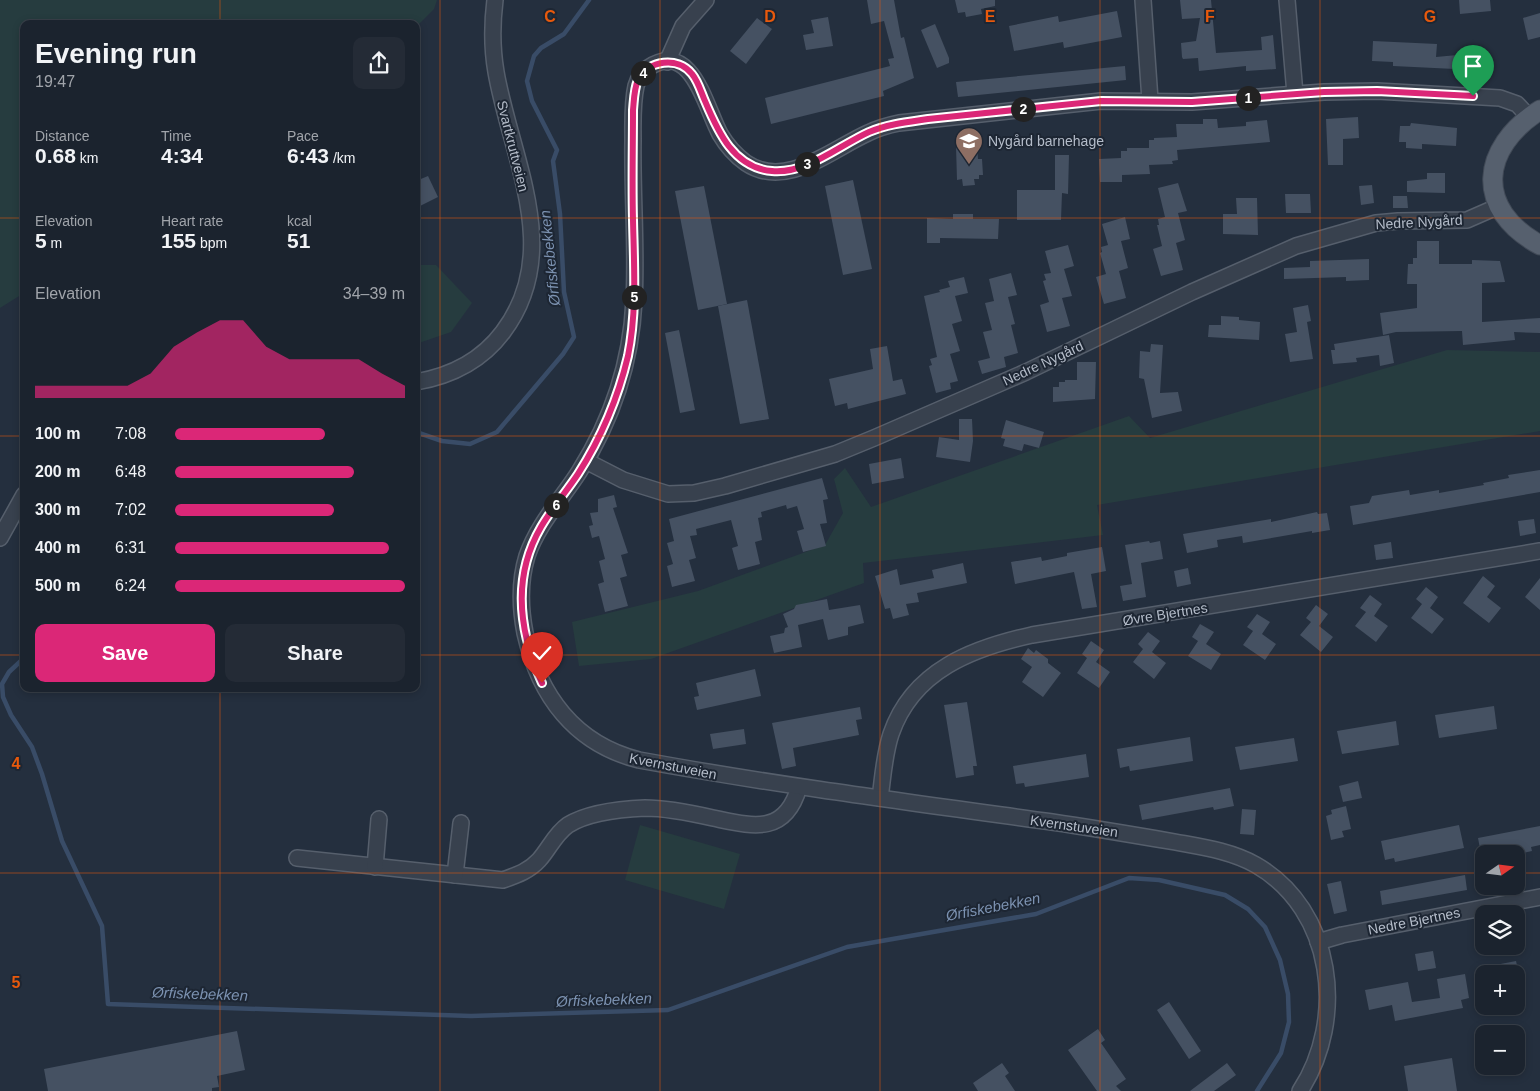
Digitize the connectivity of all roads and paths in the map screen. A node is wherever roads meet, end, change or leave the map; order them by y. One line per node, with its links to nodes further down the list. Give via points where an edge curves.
1 (495, 0): 11 (street, Svartkruttveien, via 496,71 520,164 532,233 529,280 517,312 488,350 452,372)
2 (706, 0): 5 (street, via 683,26)
3 (1143, 0): 7 (street)
4 (1287, 0): 6 (street)
5 (667, 62): 7 (street, via 683,66 693,74 722,137 733,152 748,164 771,171 797,168 868,132 899,123 1062,104); 12 (street, Kvernstuveien, via 648,68 636,88 632,154 634,298 631,337 623,376 609,415)
6 (1295, 94): 7 (street, via 1192,102); 8 (street, via 1377,91 1500,98)
7 (1150, 100)
8 (1535, 113): 9 (main road, via 1511,133 1497,154 1493,174)
9 (1499, 206): 10 (main road, via 1512,224); 12 (street, Nedre Nygård, via 1467,220 1376,223 1296,246 1017,376 874,438 835,454 719,488 668,494 623,480)
10 (1540, 245)
11 (420, 381)
12 (586, 461): 16 (street, Kvernstuveien, via 535,537 521,586 527,641 536,669 556,708 588,738 623,756)
13 (20, 502): 14 (street)
14 (0, 538)
15 (1540, 551): 17 (street, Øvre Bjertnes, via 988,645 941,669 914,694 892,734)
16 (799, 787): 17 (street, Kvernstuveien); 22 (street, via 787,812 771,823 748,825 647,808 607,812 569,825 523,874 503,880)
17 (880, 798): 24 (street, Kvernstuveien, via 1114,831 1233,855 1255,865 1283,886 1306,915)
18 (379, 819): 21 (street)
19 (461, 823): 22 (street)
20 (297, 858): 21 (street)
21 (375, 867): 22 (street)
22 (456, 875)
23 (1540, 897): 24 (street, Nedre Bjertnes)
24 (1318, 942): 25 (street, Kvernstuveien, via 1327,984 1327,1019 1320,1051)
25 (1300, 1091)

